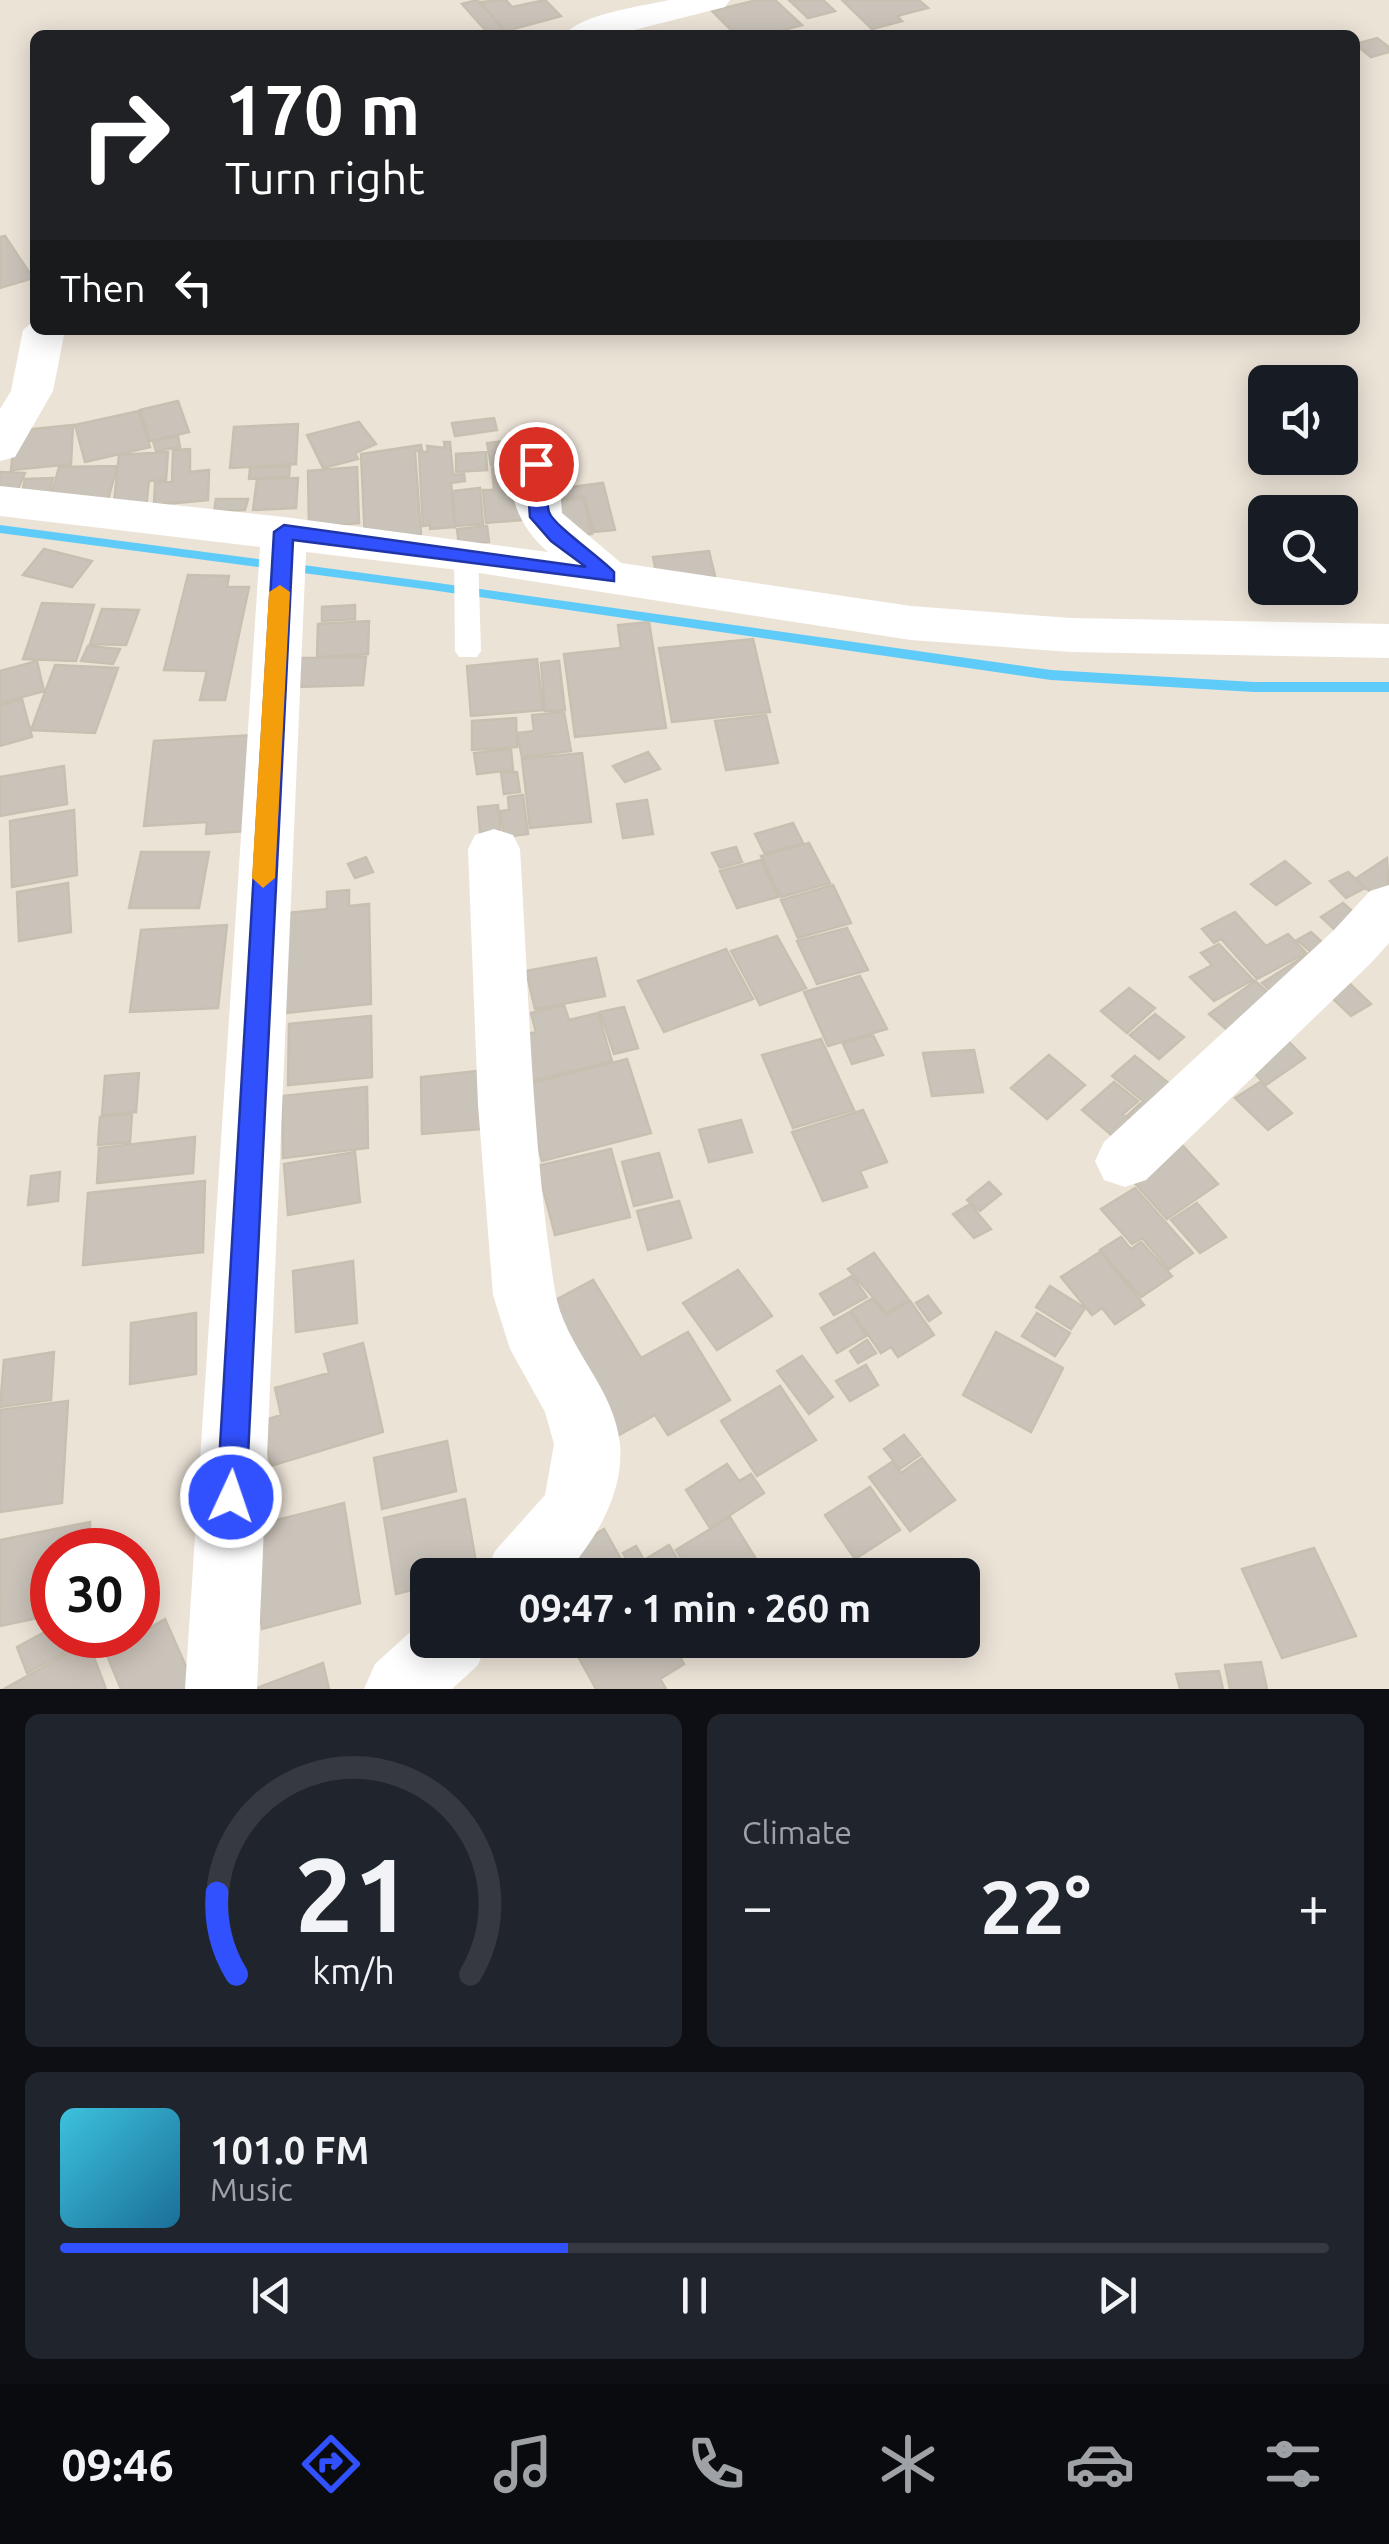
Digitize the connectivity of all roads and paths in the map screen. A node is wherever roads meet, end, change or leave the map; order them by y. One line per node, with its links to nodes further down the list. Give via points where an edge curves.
1 (714, 0): 2 (street)
2 (608, 11): 3 (street)
3 (587, 30)
4 (43, 335): 5 (street, via 32,391)
5 (0, 447)
6 (536, 464): 10 (street, via 540,517)
7 (0, 501): 8 (street)
8 (284, 532): 9 (street); 18 (street)
9 (466, 555): 10 (street); 12 (lane)
10 (606, 576): 11 (street, via 946,626)
11 (1389, 641)
12 (468, 651)
13 (494, 849): 16 (street, via 524,1295 542,1349 574,1400 587,1444 583,1484 568,1519)
14 (1389, 906): 15 (street)
15 (1125, 1161)
16 (535, 1558)
17 (434, 1658): 19 (street)
18 (221, 1689)
19 (400, 1689)

